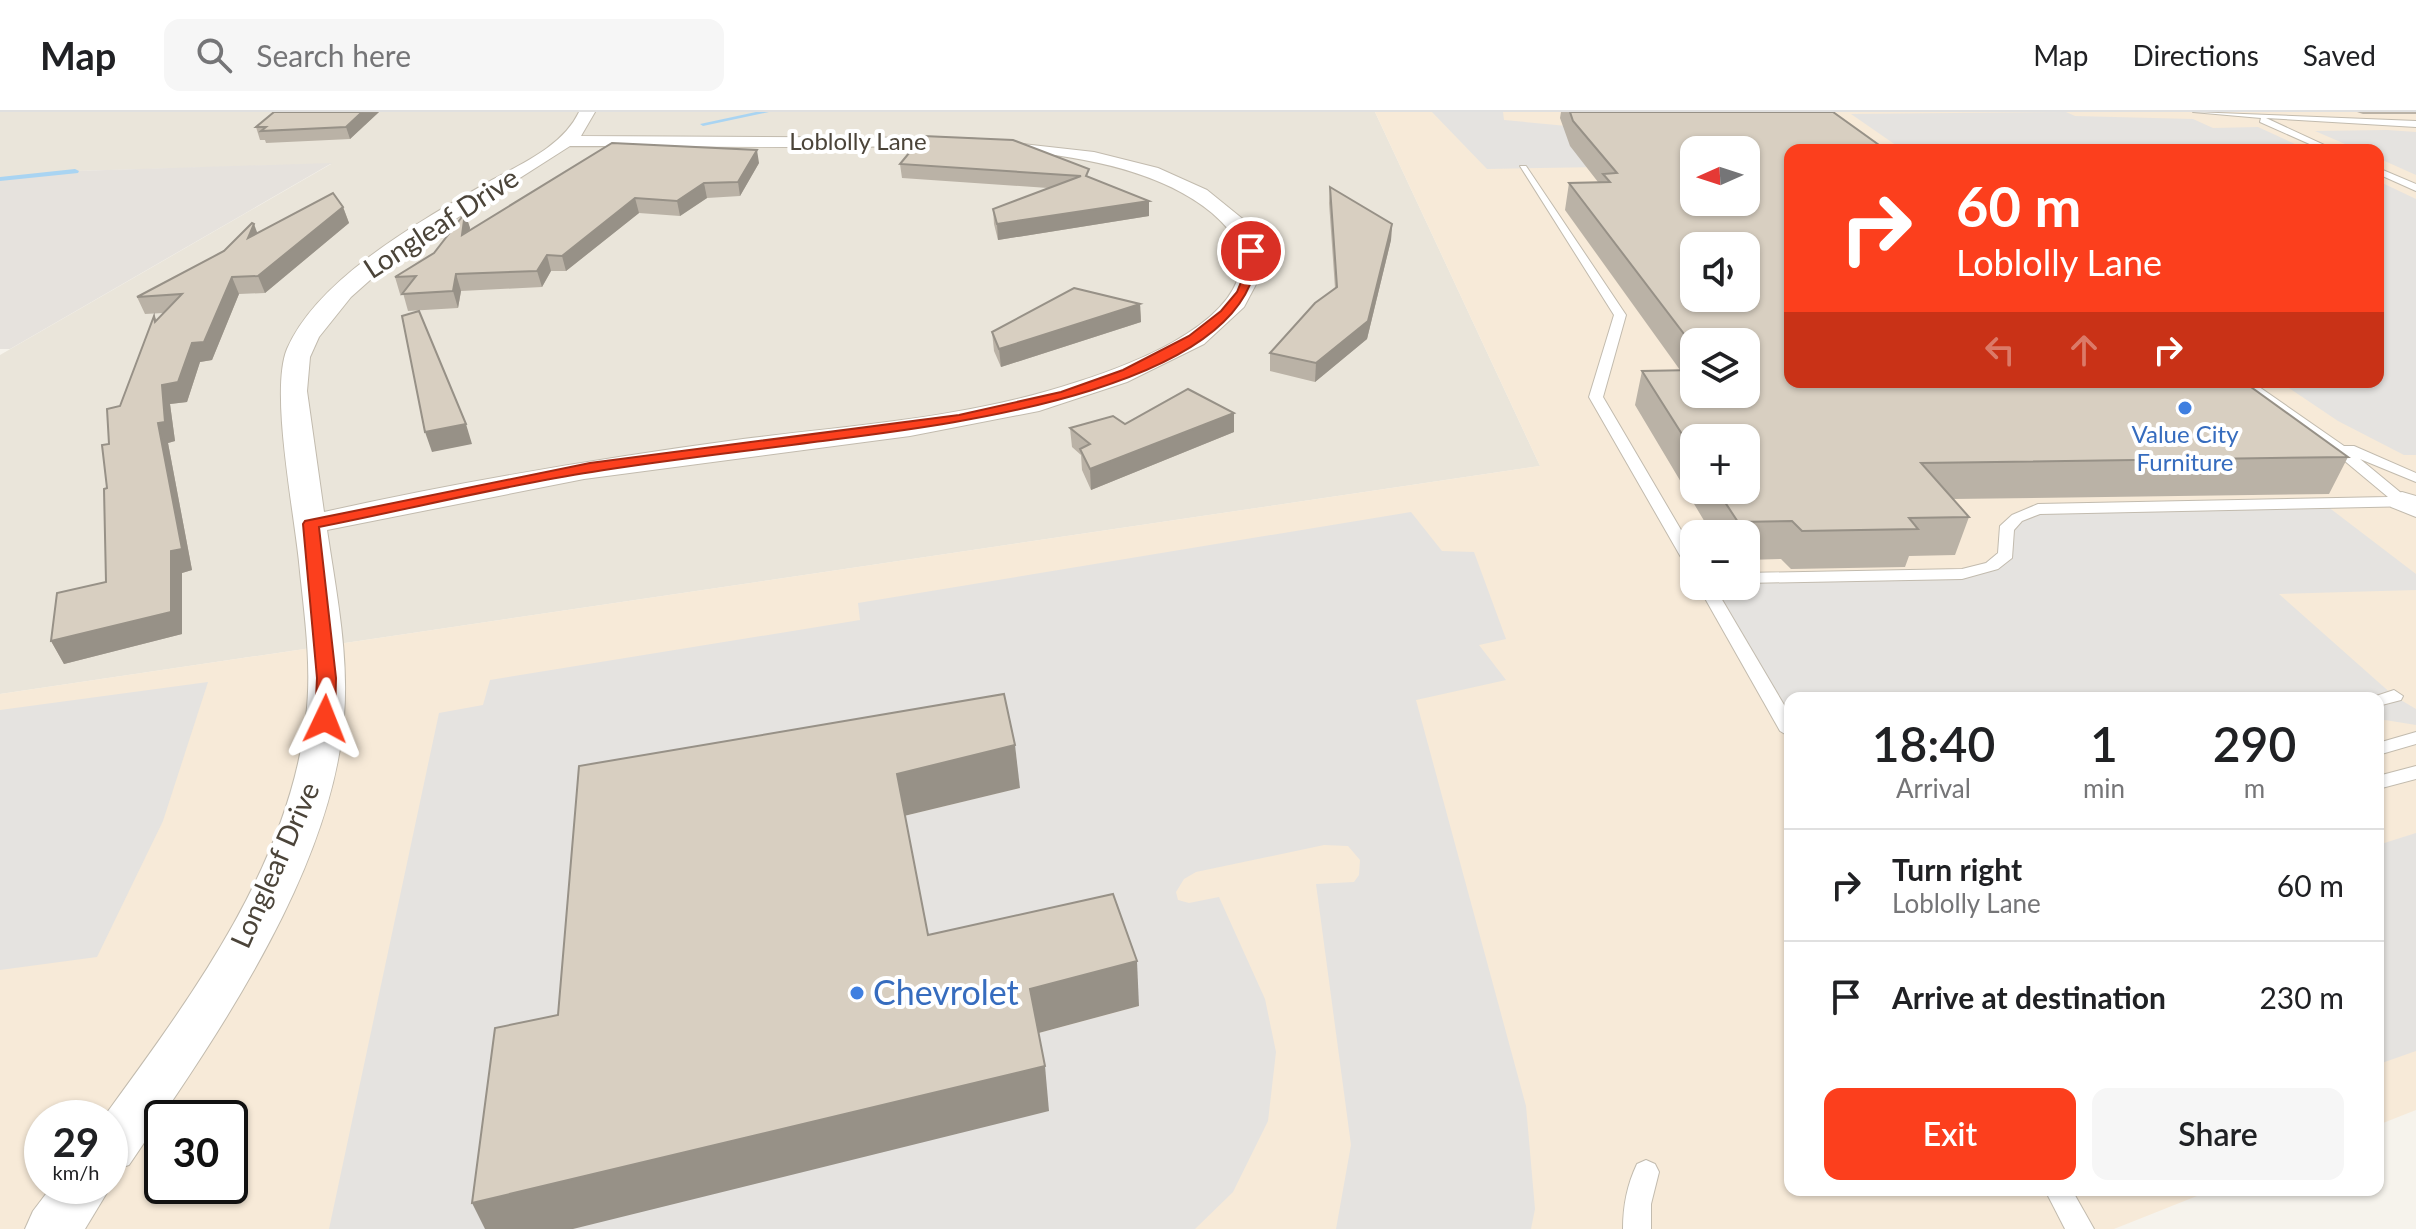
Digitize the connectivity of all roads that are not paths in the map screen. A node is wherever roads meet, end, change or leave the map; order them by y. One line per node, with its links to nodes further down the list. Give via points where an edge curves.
1 (587, 112): 5 (street, Longleaf Drive)
2 (2197, 112): 3 (lane)
3 (2252, 116): 4 (lane); 6 (lane)
4 (2416, 124)
5 (565, 141): 13 (street, Longleaf Drive, via 369,267 311,331 300,350 293,385); 13 (street, Loblolly Lane, via 942,142 1077,154 1159,175 1210,201 1244,233 1251,272 1243,293 1225,314 1193,339 1127,373 1065,395 959,419 590,468)
6 (2316, 144)
7 (1523, 168): 14 (lane, via 1620,315 1596,397)
8 (2384, 174): 9 (lane)
9 (2416, 188)
10 (2252, 388): 11 (lane)
11 (2327, 439): 12 (lane); 12 (lane)
12 (2413, 497): 15 (lane, via 2038,509 2006,529 2006,555 1992,566 1962,574)
13 (311, 524): 22 (street, Longleaf Drive, via 327,678 316,774 249,933 177,1056)
14 (1680, 542)
15 (1760, 578)
16 (1714, 600): 17 (lane)
17 (1784, 721)
18 (2416, 738): 19 (lane)
19 (2384, 747)
20 (2416, 772): 21 (lane)
21 (2384, 781)
22 (128, 1124)
23 (1646, 1172): 27 (lane)
24 (2061, 1196): 28 (lane)
25 (71, 1204): 26 (street)
26 (53, 1229)
27 (1637, 1229)
28 (2080, 1229)

